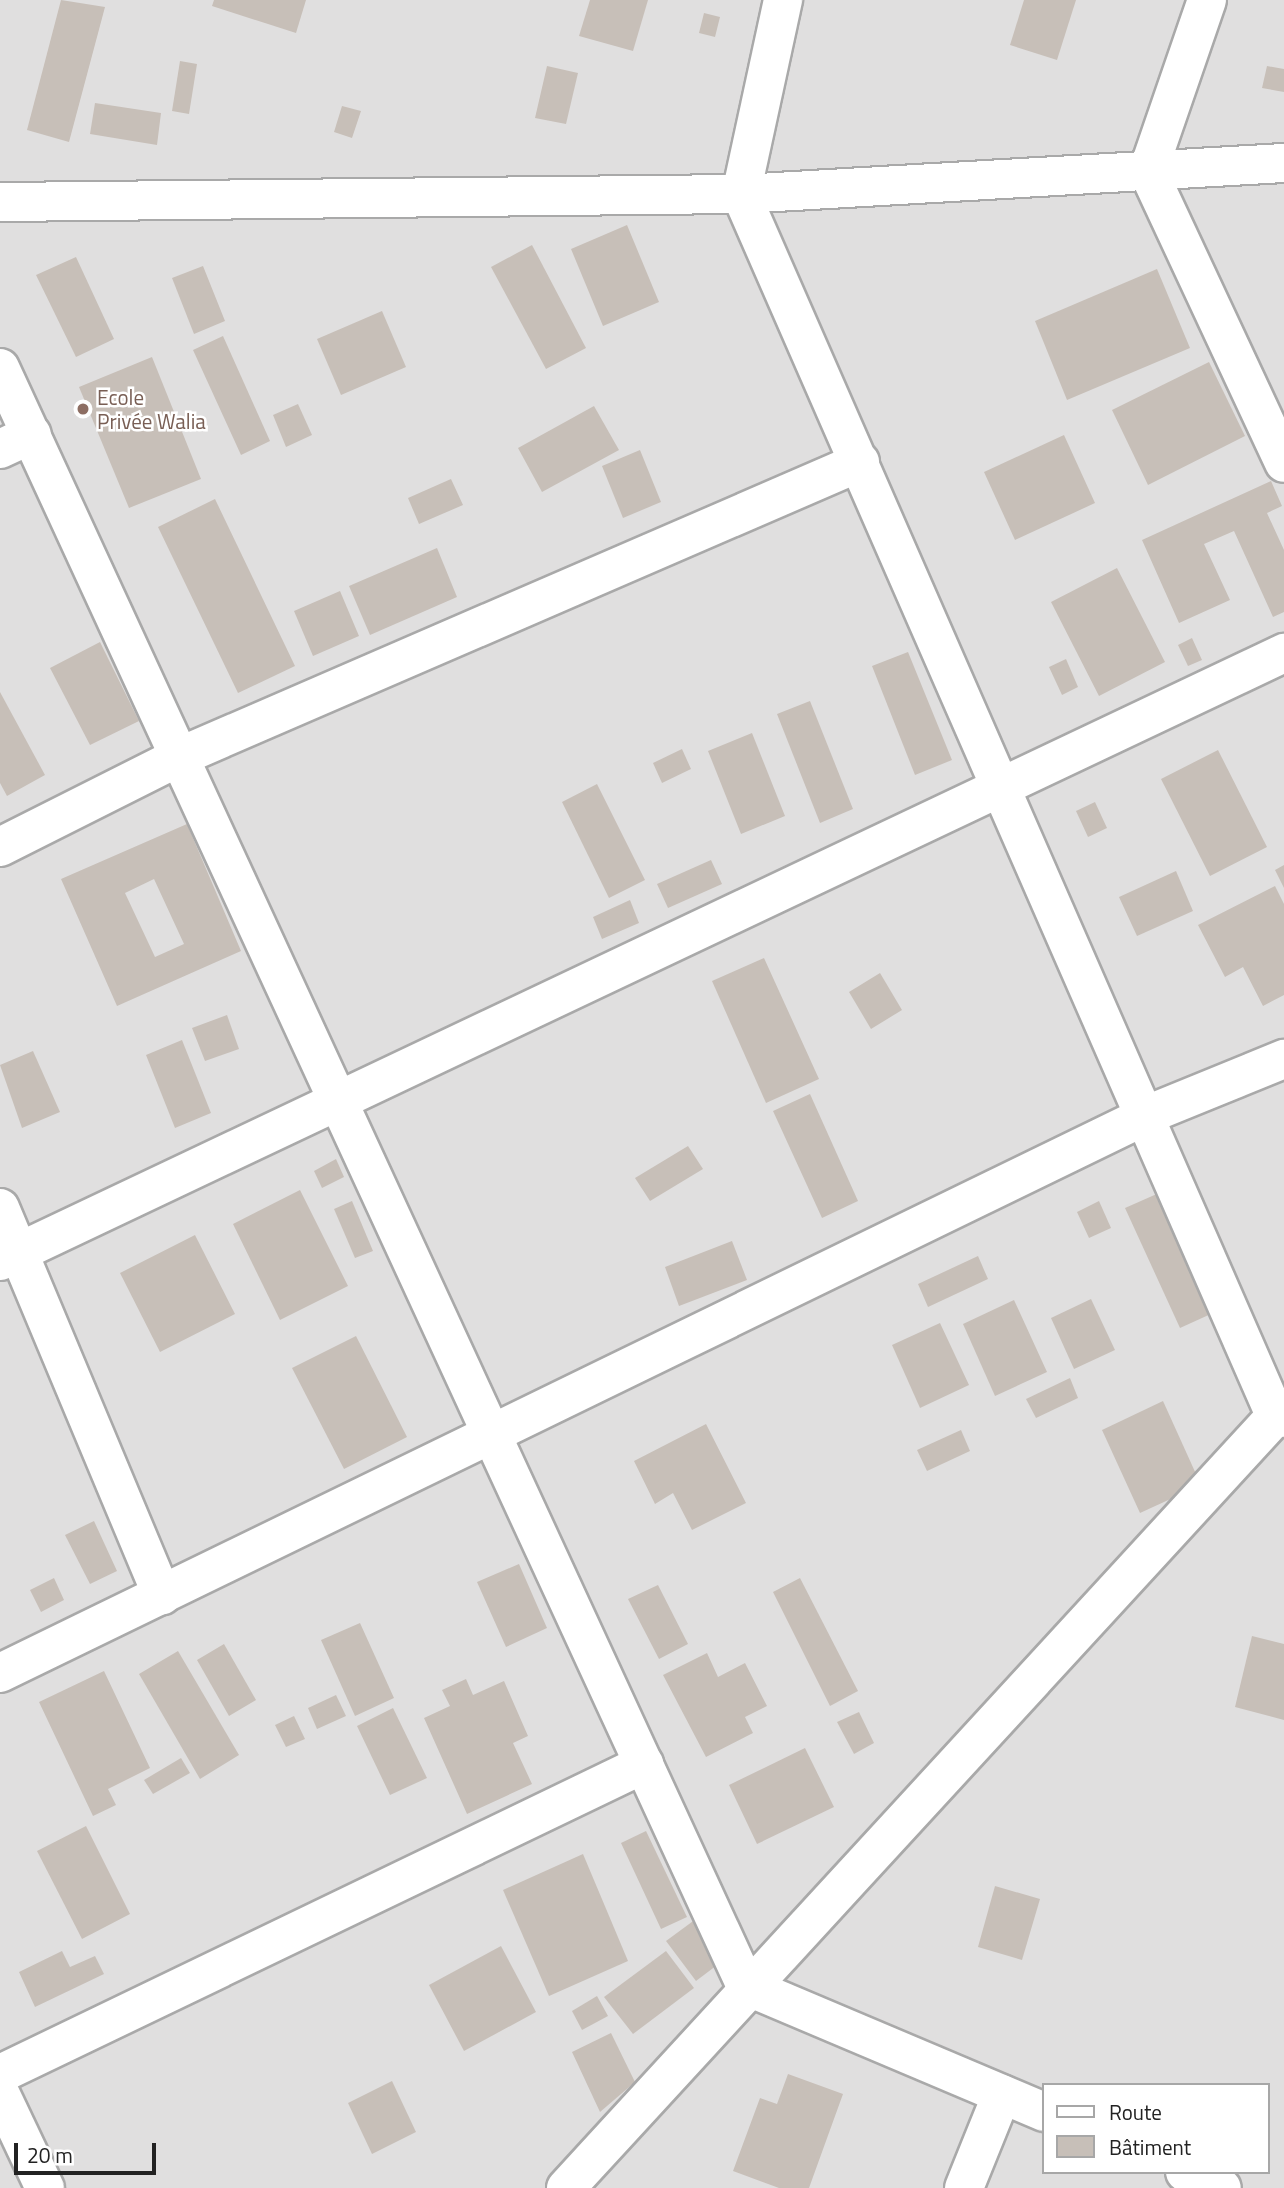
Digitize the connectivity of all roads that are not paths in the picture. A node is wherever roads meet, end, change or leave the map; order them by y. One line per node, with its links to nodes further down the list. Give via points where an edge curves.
1 (783, 0): 5 (street)
2 (1207, 0): 4 (street)
3 (1284, 163): 4 (street)
4 (1148, 171): 5 (street); 10 (street)
5 (741, 194): 6 (street); 9 (street)
6 (0, 202)
7 (0, 368): 8 (street)
8 (16, 441): 12 (street)
9 (860, 463): 12 (street); 13 (street)
10 (1284, 463)
11 (1284, 653): 13 (street)
12 (180, 756): 14 (street); 16 (street)
13 (1002, 783): 16 (street); 17 (street)
14 (0, 847)
15 (1284, 1059): 17 (street)
16 (340, 1101): 19 (street); 21 (street)
17 (1149, 1114): 20 (street); 21 (street)
18 (0, 1208): 19 (street)
19 (9, 1256): 22 (street)
20 (1281, 1413): 25 (street)
21 (494, 1437): 22 (street); 24 (street)
22 (162, 1596): 23 (street)
23 (0, 1673)
24 (645, 1764): 25 (street); 26 (street)
25 (746, 1986): 28 (street); 32 (street)
26 (0, 2074)
27 (0, 2093): 31 (street)
28 (1002, 2094): 29 (street); 33 (street)
29 (1042, 2111)
30 (1190, 2174): 34 (street)
31 (45, 2188)
32 (566, 2188)
33 (964, 2188)
34 (1222, 2188)

